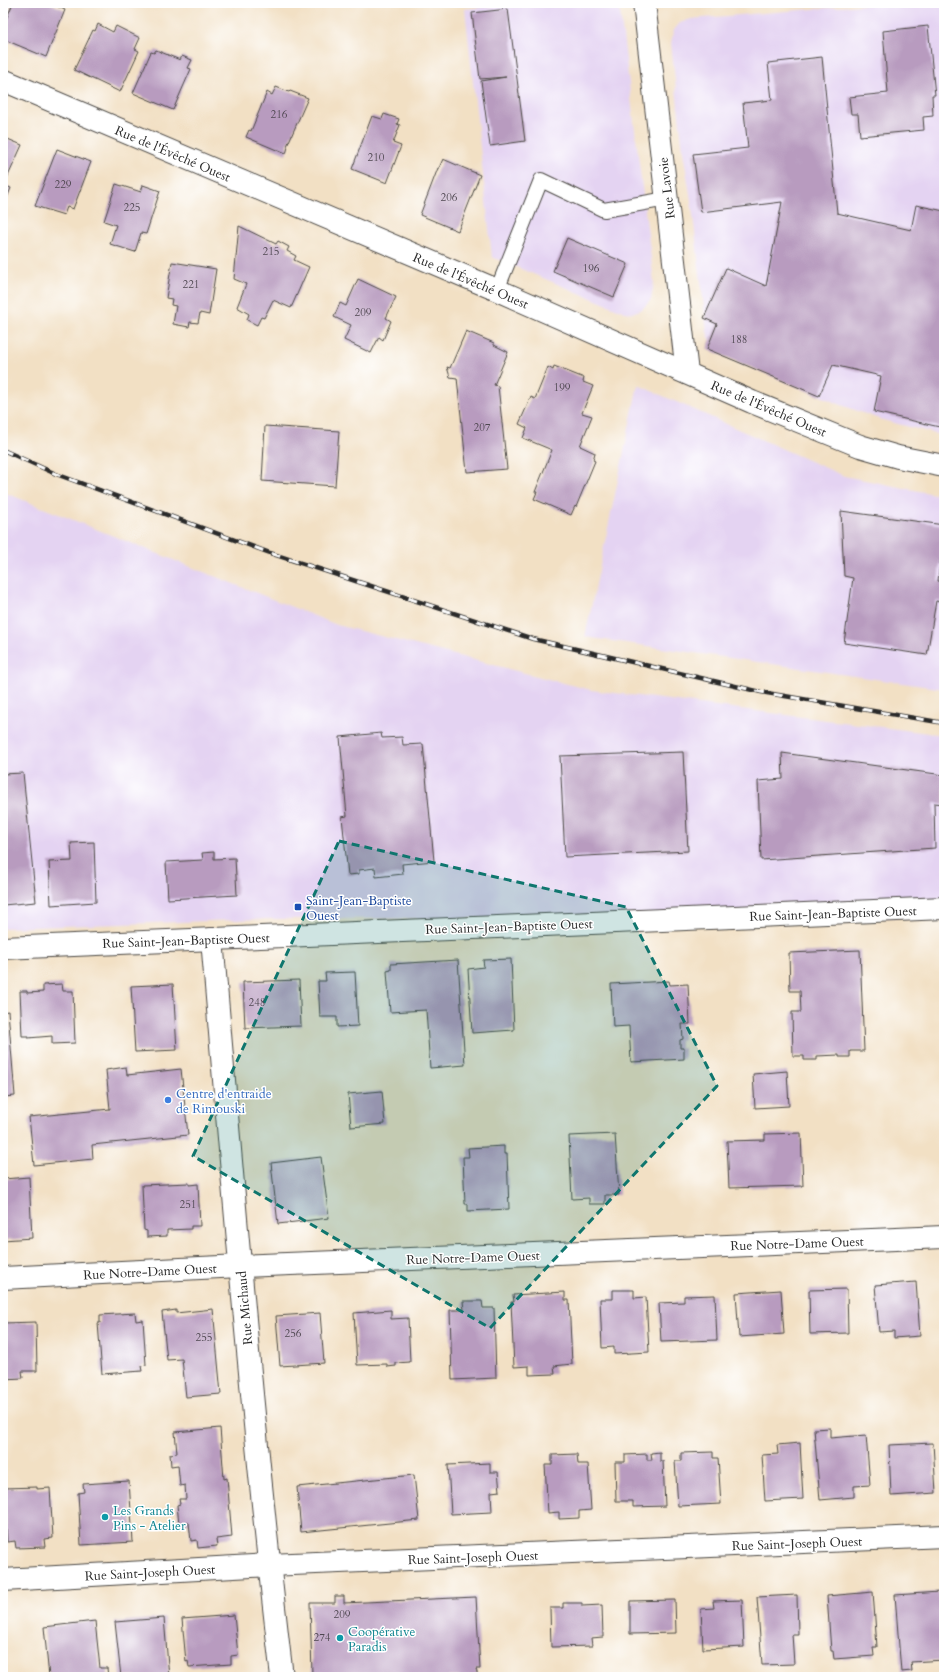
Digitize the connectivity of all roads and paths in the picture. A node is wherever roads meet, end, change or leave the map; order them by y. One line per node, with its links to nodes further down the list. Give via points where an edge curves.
1 (644, 3): 3 (street, Rue Lavoie)
2 (3, 80): 4 (street, Rue de l'Évêché Ouest)
3 (667, 199): 4 (lane, via 604,210 541,180); 5 (street, Rue Lavoie)
4 (497, 290): 5 (street, Rue de l'Évêché Ouest)
5 (687, 373): 6 (street, Rue de l'Évêché Ouest, via 860,446)
6 (944, 466)
7 (944, 908): 8 (street, Rue Saint-Jean-Baptiste Ouest)
8 (212, 939): 9 (street, Rue Saint-Jean-Baptiste Ouest); 11 (street, Rue Michaud)
9 (3, 948)
10 (944, 1237): 11 (street, Rue Notre-Dame Ouest)
11 (240, 1266): 12 (street, Rue Notre-Dame Ouest); 14 (street, Rue Michaud)
12 (3, 1278)
13 (944, 1536): 14 (street, Rue Saint-Joseph Ouest)
14 (269, 1565): 15 (street, Rue Saint-Joseph Ouest); 16 (street, Rue Michaud)
15 (3, 1580)
16 (282, 1677)

